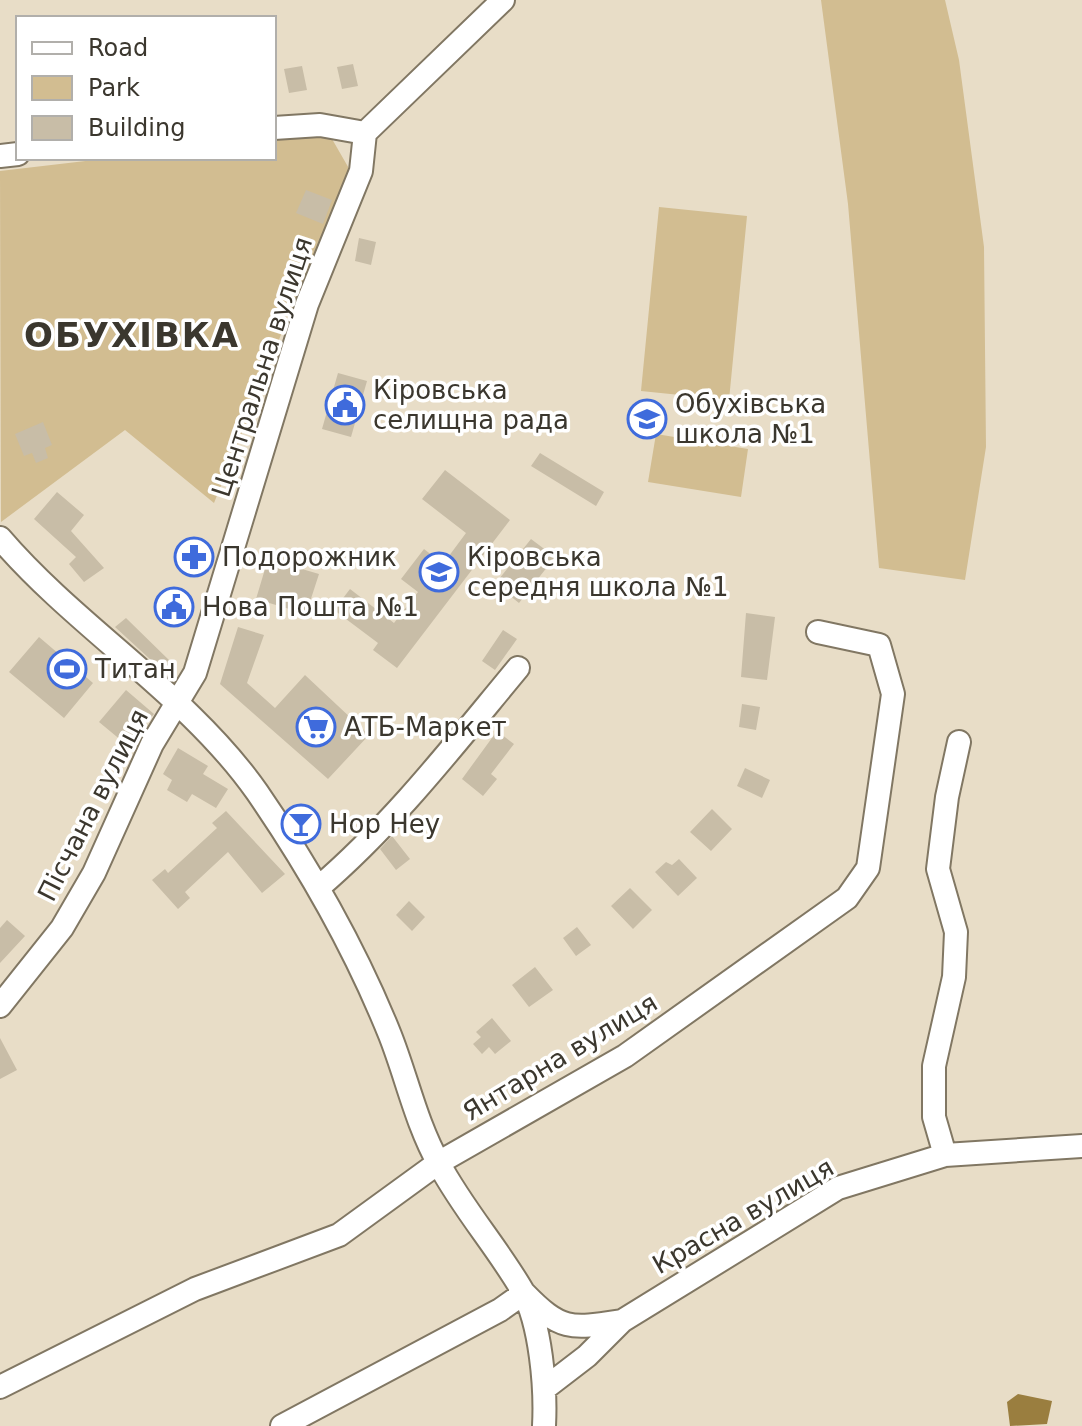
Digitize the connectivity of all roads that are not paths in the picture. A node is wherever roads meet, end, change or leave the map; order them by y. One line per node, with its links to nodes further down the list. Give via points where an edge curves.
1 (503, 0): 3 (street)
2 (276, 128): 3 (street, via 320,125)
3 (365, 133): 7 (street, Центральна вулиця, via 361,171 307,304 195,673)
4 (0, 538): 7 (street, via 92,631)
5 (818, 632): 13 (street, Янтарна вулиця, via 879,645 893,694 868,868 847,898 625,1056)
6 (518, 668): 9 (street, via 411,798)
7 (175, 704): 9 (street, via 239,770); 10 (street, Пісчана вулиця, via 82,895 31,972)
8 (959, 742): 12 (street, via 938,869 956,932 954,977 934,1066 934,1117)
9 (318, 888): 13 (street, via 351,943)
10 (0, 1006)
11 (1082, 1146): 12 (street, Красна вулиця)
12 (945, 1155): 15 (street, Красна вулиця, via 838,1188)
13 (438, 1163): 14 (street); 16 (street, Янтарна вулиця, via 339,1235 195,1289)
14 (524, 1293): 15 (street, via 548,1317 576,1328); 17 (street); 18 (street)
15 (622, 1321): 17 (street, Красна вулиця)
16 (0, 1387)
17 (544, 1389): 19 (street)
18 (282, 1426)
19 (544, 1426)

